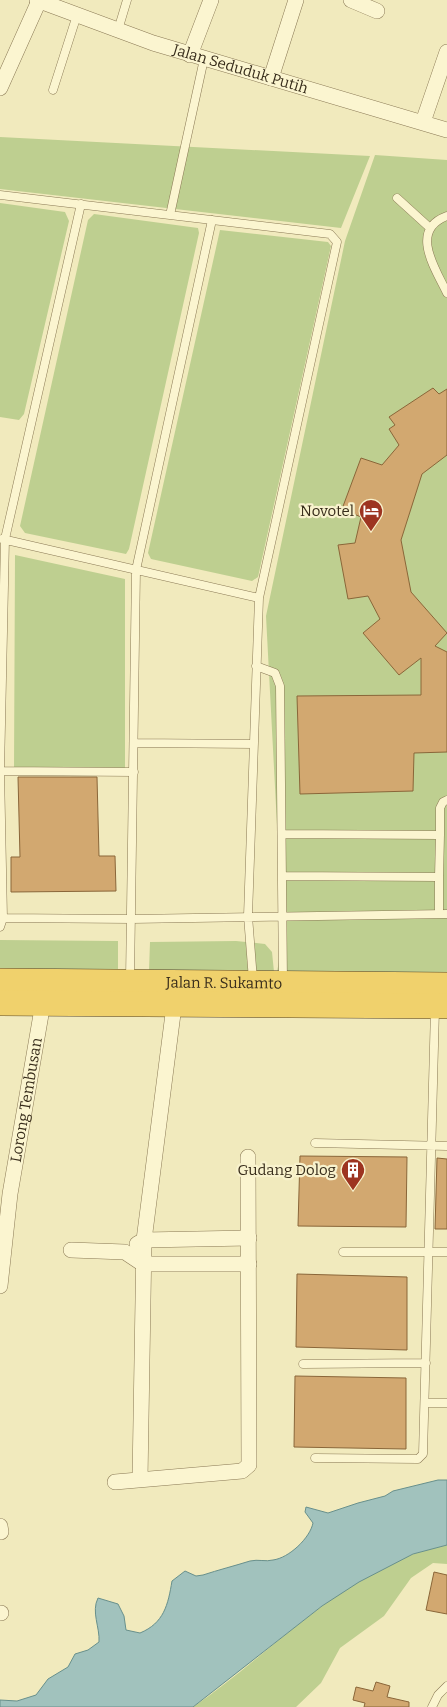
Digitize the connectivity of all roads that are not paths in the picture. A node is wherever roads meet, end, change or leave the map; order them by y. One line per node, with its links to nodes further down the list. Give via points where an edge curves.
1 (38, 0): 7 (street, Jalan Seduduk Putih); 12 (street)
2 (127, 0): 8 (lane)
3 (212, 0): 10 (street)
4 (296, 0): 11 (street)
5 (351, 0): 6 (street)
6 (377, 11)
7 (77, 15): 8 (street, Jalan Seduduk Putih); 13 (lane)
8 (118, 30): 10 (street, Jalan Seduduk Putih)
9 (447, 52): 14 (street)
10 (197, 57): 11 (street, Jalan Seduduk Putih); 19 (lane)
11 (271, 78): 14 (street, Jalan Seduduk Putih)
12 (0, 88)
13 (53, 90)
14 (423, 122): 15 (street, Jalan Seduduk Putih)
15 (447, 130)
16 (0, 195): 18 (lane)
17 (398, 198): 22 (lane)
18 (81, 204): 19 (lane); 24 (lane)
19 (170, 215): 21 (lane)
20 (447, 216): 22 (lane, via 436,220)
21 (212, 220): 25 (lane); 26 (lane, via 330,234 337,242)
22 (430, 228): 23 (lane, via 427,247)
23 (447, 293)
24 (2, 539): 25 (lane); 27 (lane)
25 (136, 570): 26 (lane); 29 (lane)
26 (259, 598): 28 (lane)
27 (2, 661): 31 (lane)
28 (256, 666): 30 (lane); 34 (lane, via 270,670 280,679)
29 (134, 743): 30 (lane); 32 (lane)
30 (254, 744): 40 (lane)
31 (0, 771): 32 (lane); 41 (lane)
32 (134, 772): 42 (lane)
33 (447, 800): 35 (lane, via 440,808)
34 (283, 834): 35 (lane); 36 (lane)
35 (440, 835): 37 (lane)
36 (283, 876): 37 (lane); 39 (lane)
37 (439, 877): 38 (lane)
38 (443, 914): 39 (lane)
39 (282, 915): 40 (lane); 47 (lane)
40 (248, 916): 42 (lane); 46 (lane)
41 (2, 918): 42 (lane); 43 (lane)
42 (132, 919): 45 (lane)
43 (0, 927)
44 (0, 981): 45 (highway, Jalan R. Sukamto)
45 (130, 983): 46 (highway, Jalan R. Sukamto)
46 (253, 983): 47 (highway, Jalan R. Sukamto)
47 (283, 983): 48 (highway, Jalan R. Sukamto)
48 (443, 999): 51 (highway, Jalan R. Sukamto); 53 (lane)
49 (0, 1003): 50 (highway, Jalan R. Sukamto)
50 (43, 1003): 51 (highway, Jalan R. Sukamto); 58 (street, Lorong Tembusan)
51 (174, 1006): 57 (street)
52 (315, 1143): 53 (lane)
53 (432, 1146): 54 (lane); 62 (lane)
54 (447, 1146)
55 (248, 1157): 56 (street)
56 (249, 1238): 57 (street); 65 (street)
57 (144, 1240): 60 (street); 64 (street)
58 (2, 1244): 66 (street, Lorong Tembusan)
59 (71, 1250): 60 (street)
60 (125, 1252): 64 (street)
61 (343, 1252): 62 (lane)
62 (429, 1252): 63 (lane); 67 (lane)
63 (447, 1252)
64 (143, 1264): 65 (street); 72 (street)
65 (249, 1264): 72 (street, via 249,1465 242,1471)
66 (0, 1286)
67 (426, 1363): 68 (lane); 69 (lane)
68 (302, 1364)
69 (425, 1403): 70 (lane); 71 (lane, via 424,1452 420,1458)
70 (447, 1403)
71 (315, 1458)
72 (140, 1479): 73 (street)
73 (115, 1482)
74 (447, 1686): 75 (lane)
75 (432, 1707)

